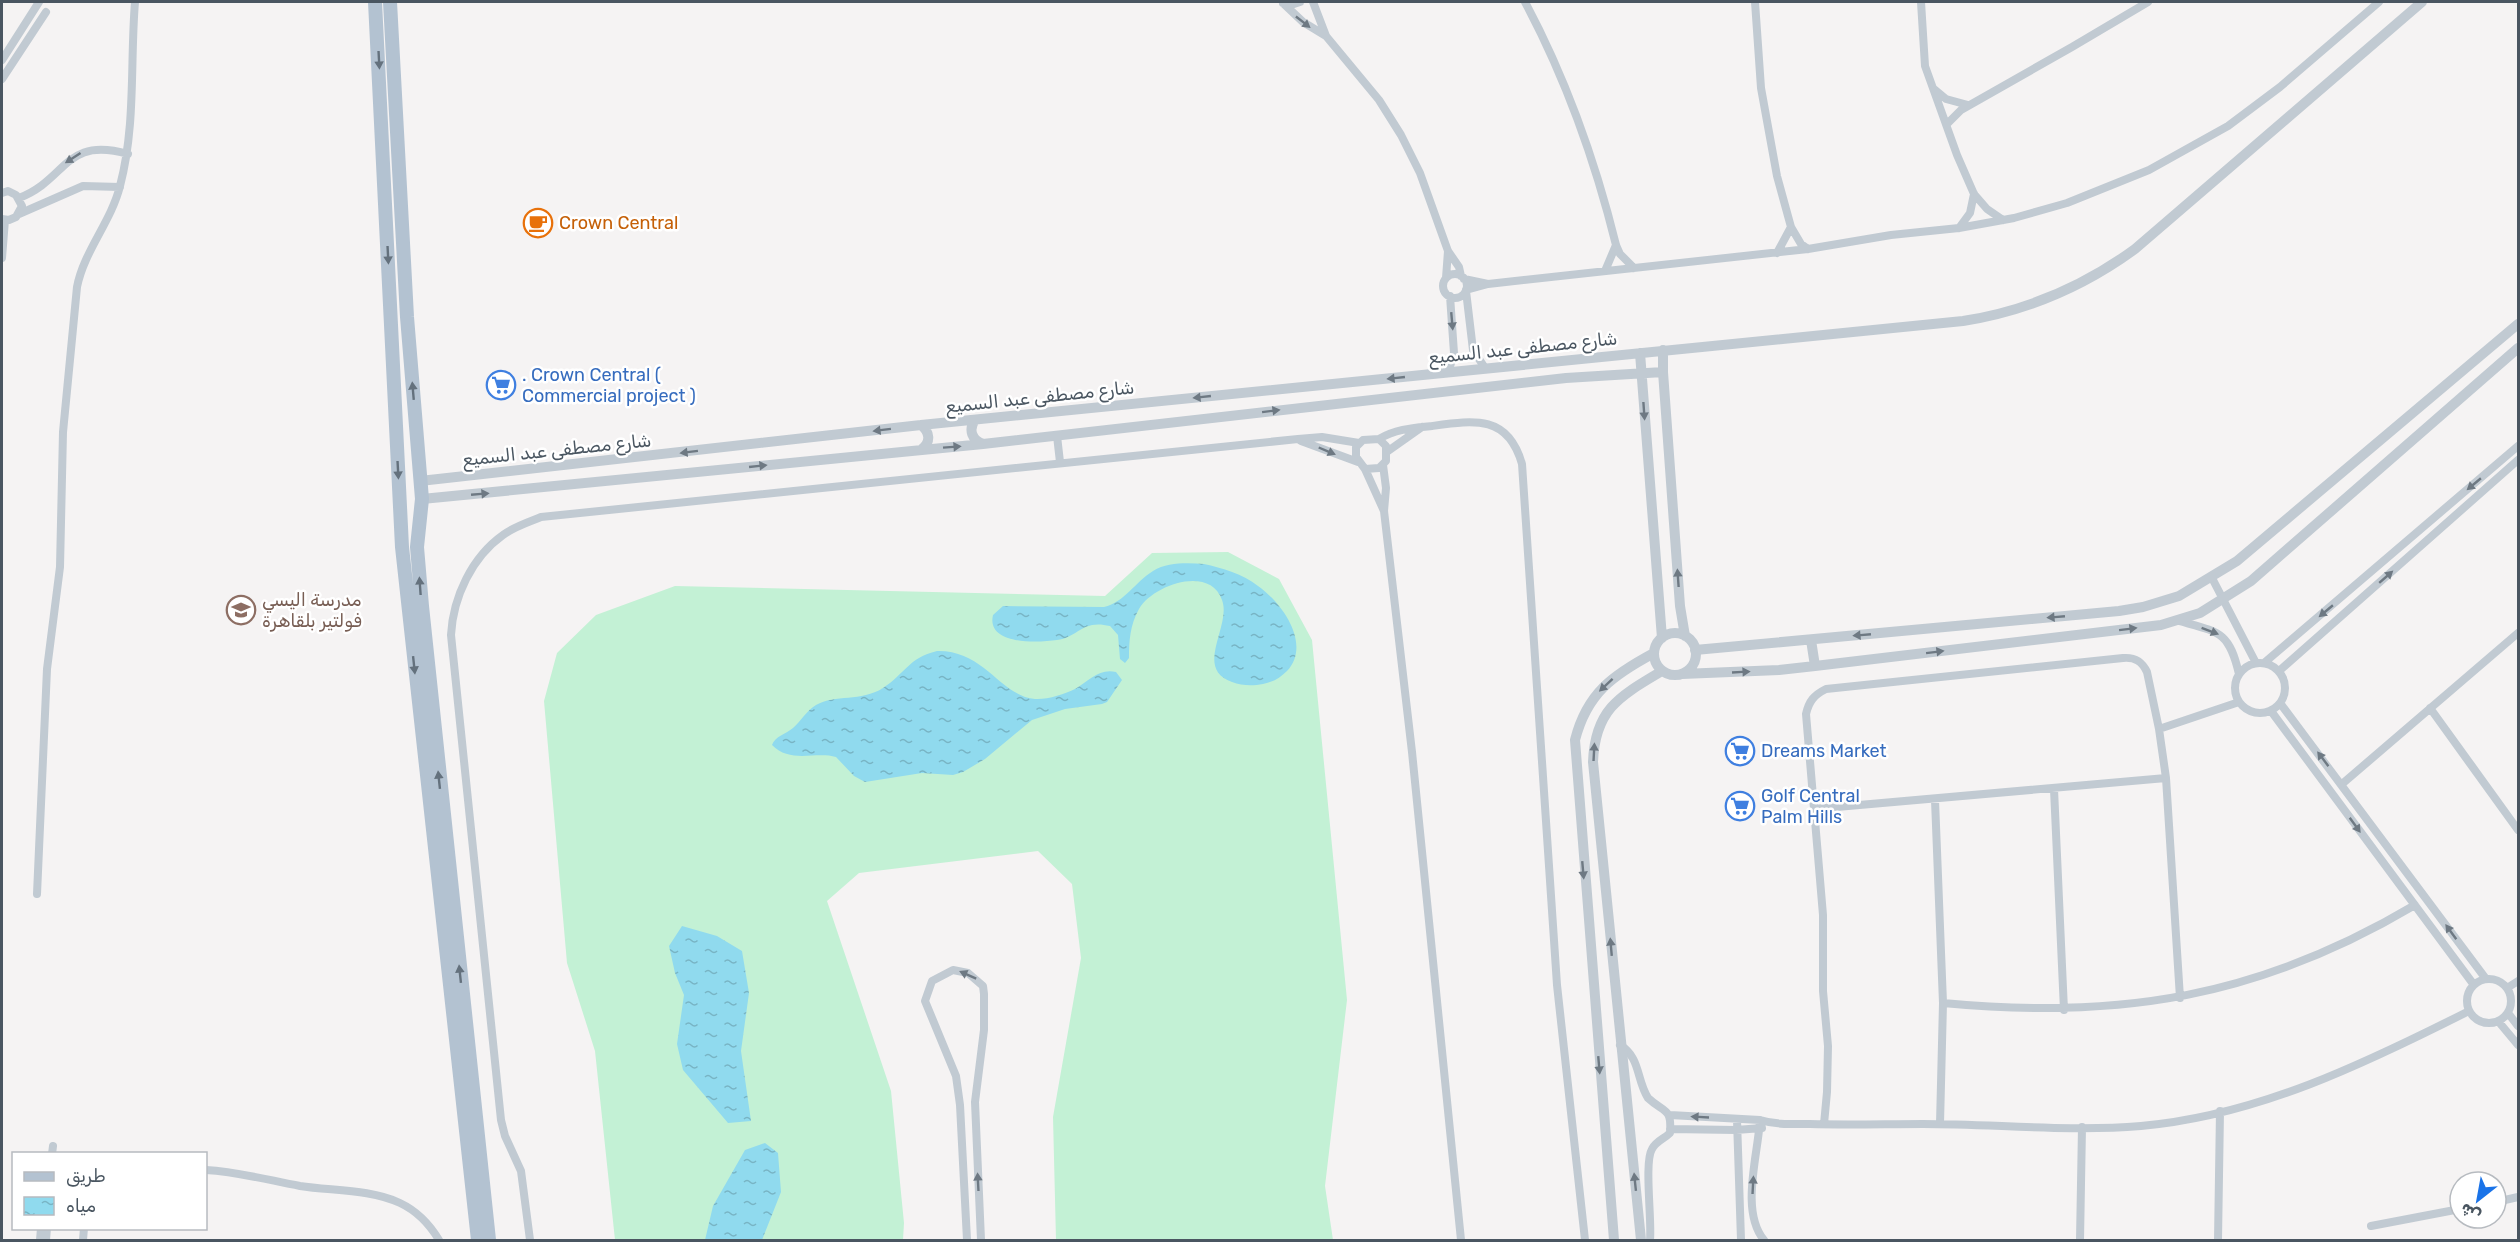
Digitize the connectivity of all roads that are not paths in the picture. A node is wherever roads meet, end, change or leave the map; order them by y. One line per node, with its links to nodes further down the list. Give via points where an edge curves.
1 (39, 2): 16 (street)
2 (135, 2): 21 (street)
3 (375, 2): 132 (main road, one-way to 132, via 402,547)
4 (390, 2): 69 (main road, one-way to 4)
5 (1300, 2): 13 (street)
6 (1313, 2): 15 (street)
7 (1525, 2): 33 (street, via 1574,105)
8 (1755, 2): 31 (street, via 1767,124)
9 (1921, 2): 18 (street, via 1925,66)
10 (2148, 2): 19 (street)
11 (2379, 2): 30 (street, via 2263,101 2201,142 2095,193)
12 (2422, 2): 47 (street, شارع مصطفى عبد السميع, via 2135,249 2065,291 2026,307 1964,321)
13 (1282, 3): 15 (street, one-way to 15)
14 (46, 12): 17 (street)
15 (1326, 36): 35 (street, via 1379,100 1401,135 1424,182)
16 (2, 60)
17 (2, 80)
18 (1934, 89): 19 (street, via 1946,99); 20 (street)
19 (1968, 105): 20 (street)
20 (1947, 124): 25 (street)
21 (128, 153): 22 (street); 23 (street, one-way to 23, via 105,148 80,153)
22 (120, 187): 27 (street, via 83,186); 100 (street, via 111,214 82,268 77,288 63,432 60,567 47,669)
23 (34, 190): 26 (street); 27 (street, via 35,199)
24 (2, 193): 26 (street, via 12,192)
25 (1974, 194): 30 (street); 32 (street, via 1970,213)
26 (19, 198): 28 (street)
27 (43, 204): 28 (street)
28 (19, 214): 29 (street)
29 (3, 219): 37 (street)
30 (2003, 220): 32 (street)
31 (1791, 227): 34 (street); 36 (street)
32 (1959, 228): 34 (street)
33 (1616, 245): 38 (street); 39 (street)
34 (1808, 249): 36 (street)
35 (1448, 251): 40 (street); 41 (street)
36 (1777, 253): 38 (street)
37 (2, 258)
38 (1634, 268): 39 (street)
39 (1605, 271): 42 (street)
40 (1463, 277): 41 (street, via 1453,274); 42 (street); 43 (street)
41 (1446, 278): 44 (street, via 1444,288)
42 (1488, 284): 43 (street)
43 (1466, 290): 44 (street, via 1459,297); 49 (street, via 1473,350)
44 (1450, 296): 51 (street, one-way to 51, via 1454,353)
45 (2518, 324): 74 (street, via 2251,550)
46 (2518, 348): 75 (street, via 2251,581)
47 (1663, 350): 48 (street, شارع مصطفى عبد السميع); 50 (street)
48 (1640, 353): 49 (street, شارع مصطفى عبد السميع); 52 (street)
49 (1485, 368): 51 (street, شارع مصطفى عبد السميع)
50 (1663, 372): 52 (street, شارع مصطفى عبد السميع); 78 (street, one-way to 50)
51 (1448, 373): 53 (street, شارع مصطفى عبد السميع, one-way to 53)
52 (1641, 374): 56 (street, شارع مصطفى عبد السميع, one-way to 52, via 1555,379); 79 (street, one-way to 79)
53 (975, 420): 54 (street, شارع مصطفى عبد السميع); 60 (street, via 972,434)
54 (921, 425): 62 (street, via 929,437); 69 (street, شارع مصطفى عبد السميع, one-way to 69)
55 (1422, 427): 58 (street, via 1396,430); 63 (street); 138 (street, via 1470,420 1489,424 1511,438 1518,447 1522,465 1557,985)
56 (1057, 436): 60 (street, شارع مصطفى عبد السميع); 65 (street)
57 (1298, 439): 59 (street, via 1322,437); 65 (street); 66 (street, one-way to 66)
58 (1378, 439): 59 (street, via 1368,438); 63 (street)
59 (1359, 443): 66 (street, via 1355,452)
60 (983, 444): 62 (street, شارع مصطفى عبد السميع, one-way to 60)
61 (2518, 446): 72 (street, one-way to 72)
62 (922, 449): 70 (street, شارع مصطفى عبد السميع, one-way to 62)
63 (1388, 451): 67 (street)
64 (2518, 460): 73 (street)
65 (1060, 462): 134 (street, via 541,517 504,534 476,564 456,603 451,635 501,1120 521,1171)
66 (1358, 462): 68 (street)
67 (1383, 465): 68 (street, via 1375,470); 71 (street)
68 (1365, 469): 71 (street)
69 (420, 481): 70 (main road)
70 (422, 499): 133 (main road, one-way to 70, via 422,606 417,547)
71 (1384, 511): 137 (street)
72 (2421, 530): 73 (street); 83 (street, one-way to 83)
73 (2429, 539): 86 (street, one-way to 73)
74 (2212, 578): 75 (street); 80 (street, one-way to 80, via 2179,596 2143,608)
75 (2224, 600): 76 (street); 83 (street)
76 (2179, 621): 84 (street, one-way to 76); 88 (street, one-way to 88, via 2211,630 2225,639 2234,651)
77 (2518, 634): 91 (street)
78 (1685, 636): 79 (street, via 1673,633); 81 (street)
79 (1662, 638): 82 (street)
80 (1811, 640): 81 (street); 84 (street)
81 (1695, 650): 87 (street, via 1695,662)
82 (1654, 653): 85 (street); 103 (street, one-way to 103, via 1626,668 1592,699 1580,718 1575,740)
83 (2260, 663): 86 (street); 88 (street)
84 (1815, 666): 87 (street, one-way to 84)
85 (1662, 671): 87 (street); 102 (street, one-way to 85, via 1594,744 1608,709 1622,695)
86 (2278, 671): 90 (street, via 2285,687)
87 (1682, 674)
88 (2239, 674): 89 (street, via 2235,691)
89 (2239, 702): 92 (street, via 2253,712); 93 (street)
90 (2280, 703): 92 (street); 95 (street, one-way to 90)
91 (2430, 708): 95 (street); 99 (street)
92 (2271, 711): 101 (street, one-way to 101)
93 (2159, 729): 94 (street); 98 (street, via 2147,672 2138,660 2130,657 1826,689 1816,694 1806,714)
94 (2166, 778): 96 (street); 108 (street)
95 (2342, 784): 104 (street, one-way to 95)
96 (2054, 789): 97 (street); 110 (street)
97 (1935, 800): 98 (street); 109 (street)
98 (1815, 809): 122 (street, via 1828,1046)
99 (2518, 830)
100 (37, 894)
101 (2415, 906): 106 (street); 108 (street, via 2302,963)
102 (1613, 972): 103 (street); 115 (street)
103 (1592, 974): 139 (street, one-way to 139)
104 (2486, 979): 106 (street); 107 (street)
105 (2518, 981): 107 (street)
106 (2474, 985): 111 (street, via 2467,997)
107 (2506, 988): 112 (street, via 2510,998)
108 (2180, 998): 110 (street)
109 (1943, 1003): 110 (street); 123 (street)
110 (2064, 1010)
111 (2469, 1011): 113 (street, via 2478,1021); 117 (street, via 2340,1073)
112 (2508, 1013): 113 (street); 114 (street)
113 (2498, 1021): 116 (street)
114 (2518, 1026)
115 (1620, 1045): 118 (street, via 1636,1061 1648,1098); 140 (street, one-way to 115)
116 (2518, 1045)
117 (2220, 1111): 124 (street, via 2162,1124); 145 (street)
118 (1670, 1115): 119 (street, one-way to 118); 125 (street)
119 (1737, 1120): 120 (street); 126 (street)
120 (1760, 1120): 121 (street); 127 (street)
121 (1771, 1123): 122 (street); 127 (street)
122 (1824, 1124): 123 (street)
123 (1940, 1124): 124 (street)
124 (2082, 1127): 144 (street)
125 (1670, 1129): 126 (street); 141 (street, via 1668,1136 1654,1145 1648,1158)
126 (1736, 1130): 127 (street); 142 (street)
127 (1760, 1130): 143 (street, one-way to 127, via 1756,1231 1752,1209)
128 (207, 1170): 131 (street, via 386,1198 412,1210)
129 (2448, 1211): 130 (street)
130 (2372, 1226)
131 (439, 1240)
132 (478, 1240)
133 (489, 1240)
134 (530, 1240)
135 (967, 1240): 136 (street, one-way to 135, via 975,1102 984,994 983,986 968,973 952,970 932,981 925,1001 956,1076)
136 (981, 1240)
137 (1461, 1240)
138 (1585, 1240)
139 (1614, 1240)
140 (1641, 1240)
141 (1650, 1240)
142 (1741, 1240)
143 (1764, 1240)
144 (2080, 1240)
145 (2218, 1240)

